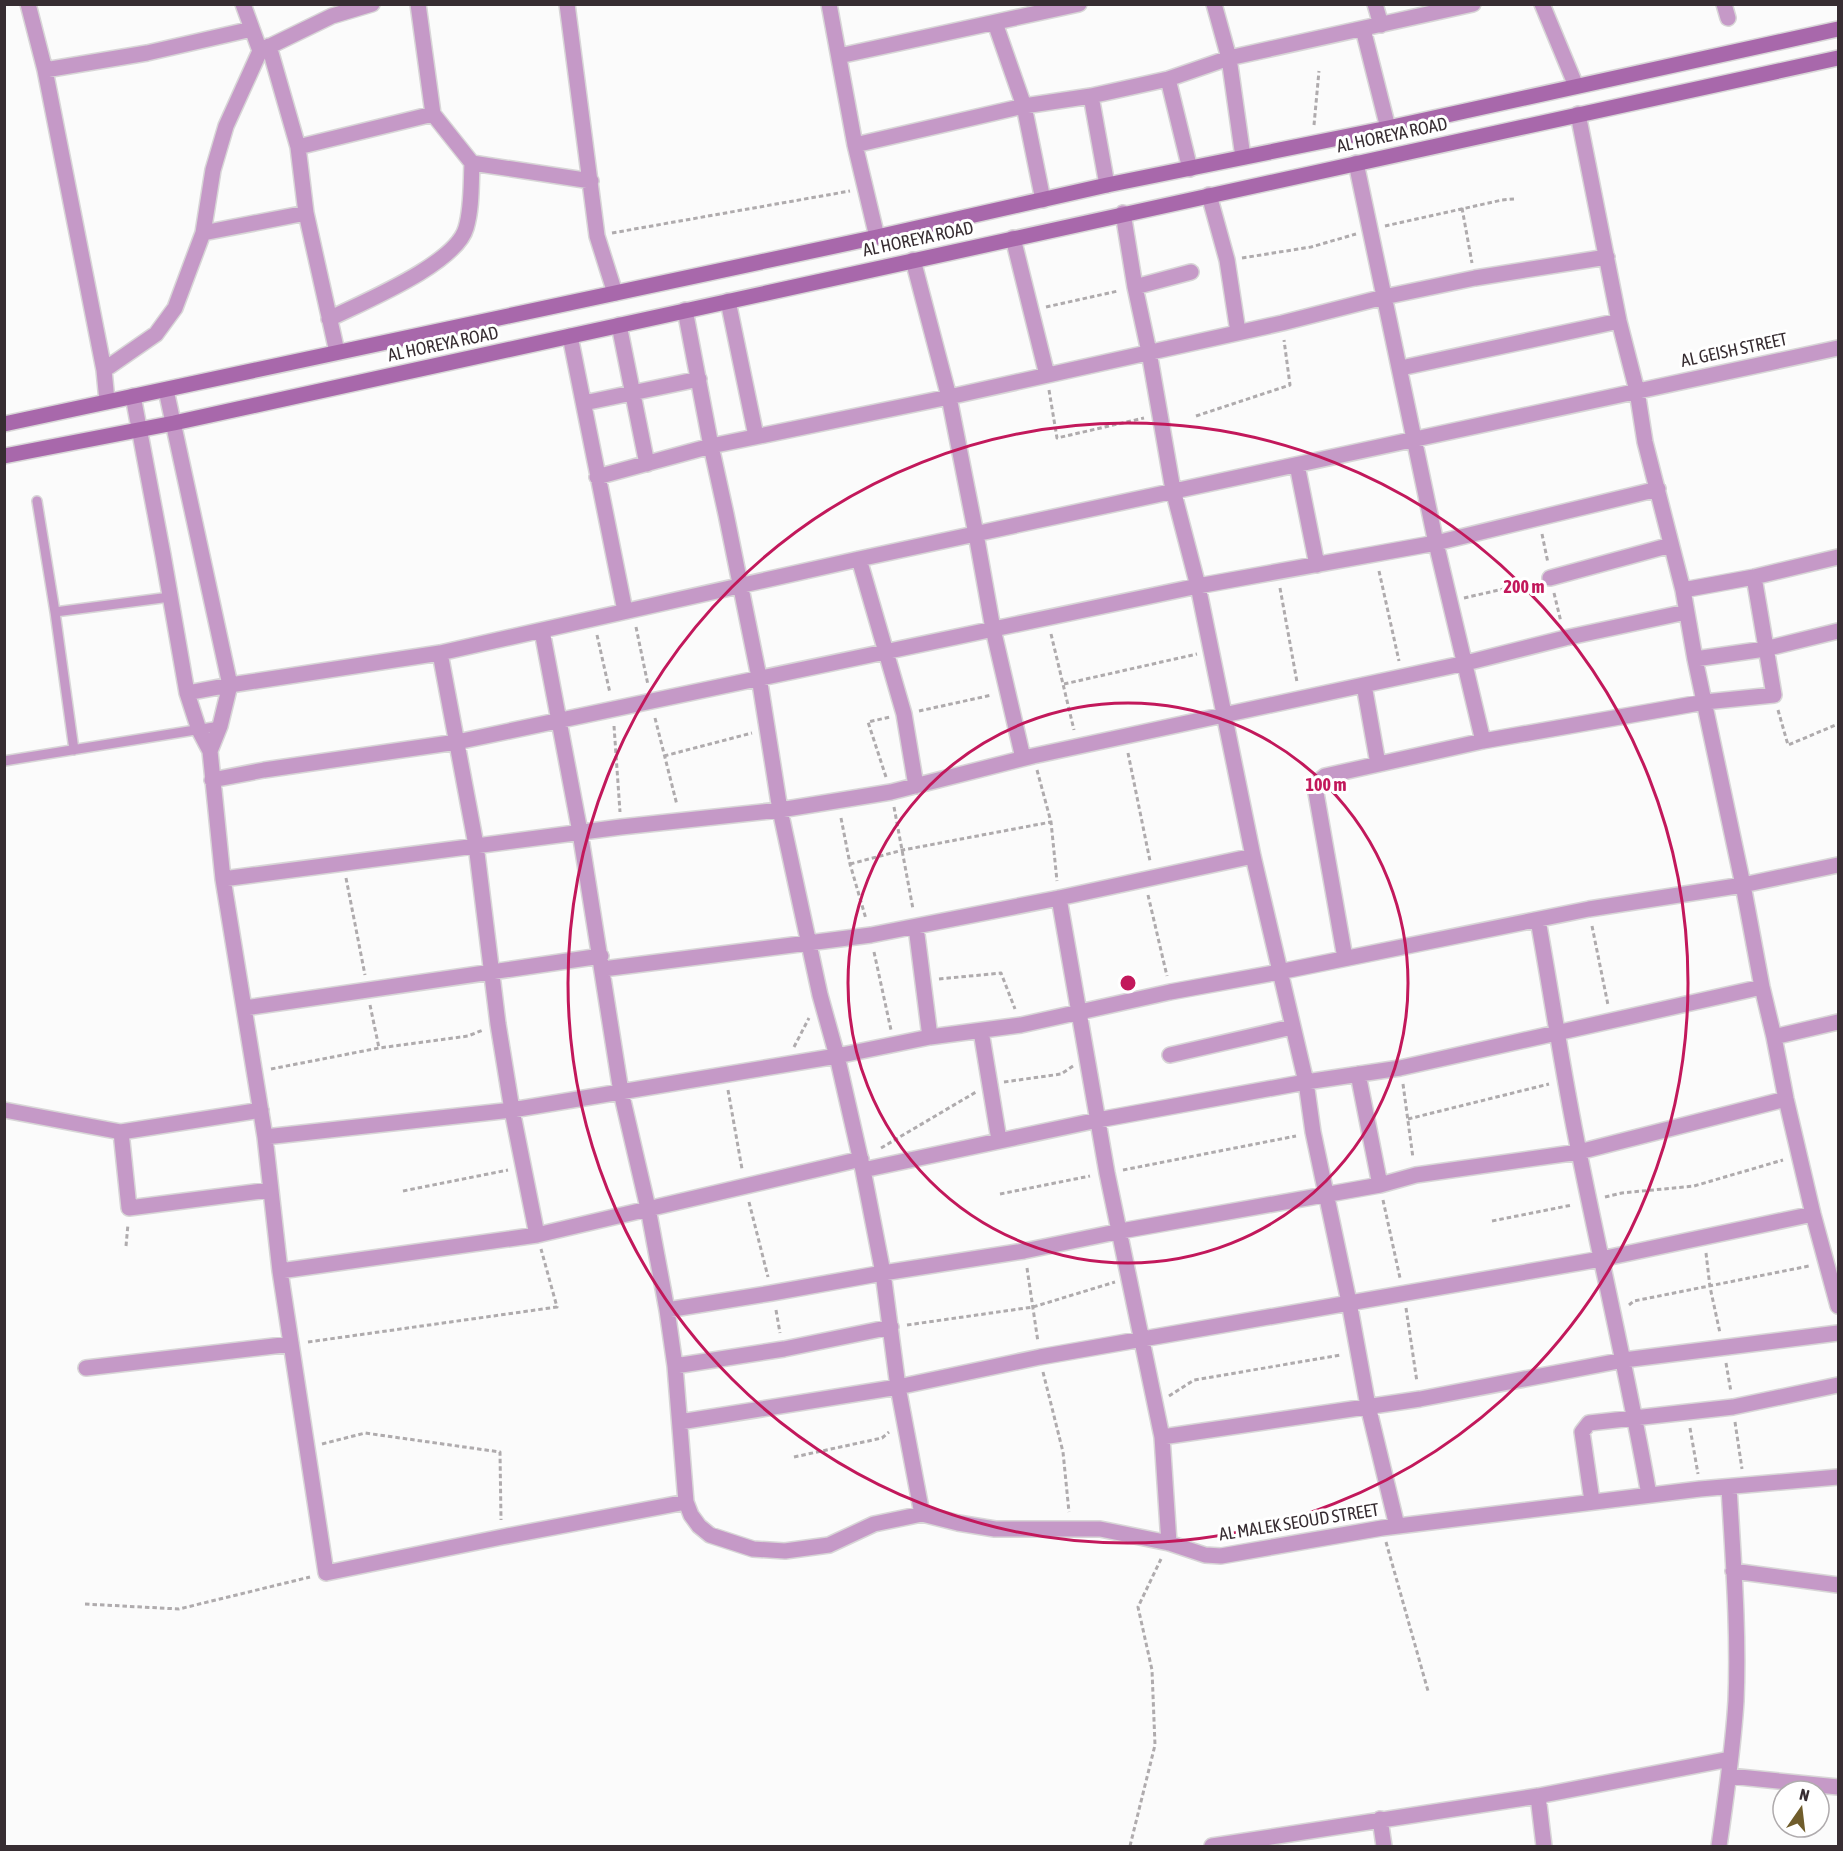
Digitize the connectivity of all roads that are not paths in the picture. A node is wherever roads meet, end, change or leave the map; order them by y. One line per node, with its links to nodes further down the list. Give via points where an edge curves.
1 (28, 4): 22 (street)
2 (243, 4): 15 (street)
3 (372, 4): 18 (street, via 332,16)
4 (418, 4): 27 (street)
5 (567, 4): 36 (street)
6 (829, 4): 19 (street)
7 (1080, 4): 13 (street)
8 (1214, 4): 20 (street)
9 (1375, 4): 14 (street)
10 (1473, 4): 12 (street)
11 (1542, 4): 24 (street)
12 (1431, 9): 14 (street)
13 (995, 23): 19 (street); 26 (street)
14 (1381, 25): 16 (street)
15 (252, 29): 18 (street); 22 (street, via 147,53)
16 (1363, 29): 20 (street); 29 (street)
17 (1839, 29): 24 (main road, AL HOREYA ROAD)
18 (265, 49): 31 (street); 42 (street, via 226,126 213,170)
19 (839, 56): 30 (street)
20 (1229, 58): 23 (street); 32 (street)
21 (1839, 58): 28 (main road, AL HOREYA ROAD)
22 (45, 70): 62 (street)
23 (1168, 79): 25 (street); 35 (street)
24 (1576, 86): 29 (main road, AL HOREYA ROAD)
25 (1091, 96): 26 (street); 37 (street)
26 (1024, 106): 30 (street); 39 (street)
27 (434, 114): 31 (street); 33 (street)
28 (1578, 114): 34 (main road, AL HOREYA ROAD); 45 (street)
29 (1389, 128): 32 (main road, AL HOREYA ROAD)
30 (855, 145): 43 (street)
31 (298, 147): 40 (street)
32 (1243, 157): 35 (main road, AL HOREYA ROAD)
33 (472, 163): 36 (street); 53 (street, via 466,229 451,251 428,268)
34 (1356, 163): 38 (main road, AL HOREYA ROAD); 50 (street)
35 (1190, 169): 37 (main road, AL HOREYA ROAD)
36 (591, 181): 49 (street, via 597,236)
37 (1107, 185): 39 (main road, AL HOREYA ROAD)
38 (1209, 195): 41 (main road, AL HOREYA ROAD); 56 (street, via 1227,260)
39 (1043, 200): 43 (main road, AL HOREYA ROAD)
40 (306, 213): 42 (street); 53 (street)
41 (1123, 213): 44 (main road, AL HOREYA ROAD); 48 (street)
42 (203, 233): 62 (street, via 170,317 156,334)
43 (877, 237): 49 (main road, AL HOREYA ROAD)
44 (1013, 238): 46 (main road, AL HOREYA ROAD); 63 (street)
45 (1606, 257): 50 (street); 54 (street)
46 (913, 260): 51 (main road, AL HOREYA ROAD); 69 (street)
47 (1191, 272): 48 (street)
48 (1135, 287): 60 (street)
49 (615, 293): 59 (main road, AL HOREYA ROAD)
50 (1384, 297): 56 (street); 61 (street)
51 (728, 301): 52 (main road, AL HOREYA ROAD); 75 (street)
52 (685, 310): 55 (main road, AL HOREYA ROAD); 64 (street)
53 (329, 319): 59 (street)
54 (1619, 321): 61 (street); 66 (street)
55 (619, 325): 57 (main road, AL HOREYA ROAD); 67 (street)
56 (1238, 332): 60 (street)
57 (570, 336): 71 (street); 72 (main road, AL HOREYA ROAD)
58 (1839, 348): 66 (street, AL GEISH STREET)
59 (337, 352): 65 (main road, AL HOREYA ROAD)
60 (1149, 352): 63 (street); 83 (street)
61 (1401, 368): 76 (street)
62 (104, 370): 70 (street)
63 (1047, 375): 69 (street)
64 (699, 380): 67 (street); 77 (street)
65 (166, 390): 68 (main road, AL HOREYA ROAD); 72 (street)
66 (1637, 391): 76 (street, AL GEISH STREET); 82 (street)
67 (634, 393): 71 (street); 79 (street)
68 (133, 396): 70 (main road, AL HOREYA ROAD); 74 (street)
69 (949, 397): 75 (street); 85 (street)
70 (107, 402): 73 (main road, AL HOREYA ROAD)
71 (584, 403): 81 (street)
72 (174, 423): 74 (main road, AL HOREYA ROAD); 109 (street)
73 (4, 424)
74 (139, 428): 78 (main road, AL HOREYA ROAD); 96 (street)
75 (756, 436): 77 (street)
76 (1414, 438): 80 (street, AL GEISH STREET); 86 (street)
77 (711, 446): 79 (street); 93 (street)
78 (4, 456)
79 (647, 464): 81 (street)
80 (1297, 465): 83 (street, AL GEISH STREET); 90 (street)
81 (597, 477): 97 (street)
82 (1658, 489): 86 (street); 87 (street)
83 (1173, 490): 85 (street, AL GEISH STREET); 94 (street)
84 (37, 501): 98 (lane)
85 (976, 534): 89 (street, AL GEISH STREET); 100 (street)
86 (1436, 543): 90 (street); 107 (street)
87 (1671, 545): 92 (street); 95 (street)
88 (1839, 557): 91 (street)
89 (860, 559): 93 (street, AL GEISH STREET); 104 (street)
90 (1317, 565): 94 (street)
91 (1754, 577): 95 (street); 103 (street)
92 (1550, 578)
93 (741, 585): 97 (street, AL GEISH STREET); 108 (street)
94 (1198, 586): 100 (street); 113 (street)
95 (1683, 590): 99 (street)
96 (170, 597): 98 (lane); 111 (street)
97 (629, 610): 101 (street, AL GEISH STREET)
98 (55, 612): 119 (lane)
99 (1686, 612): 106 (street); 107 (street)
100 (993, 629): 104 (street); 121 (street)
101 (542, 631): 105 (street, AL GEISH STREET); 114 (street)
102 (1839, 631): 103 (street)
103 (1765, 649): 106 (street); 112 (street, via 1774,695)
104 (885, 652): 108 (street); 125 (street, via 904,714)
105 (440, 653): 109 (street, AL GEISH STREET); 118 (street)
106 (1695, 659): 112 (street)
107 (1466, 663): 110 (street); 117 (street)
108 (759, 677): 114 (street); 126 (street)
109 (230, 685): 111 (street, AL GEISH STREET); 115 (street)
110 (1364, 685): 113 (street); 123 (street)
111 (187, 693): 116 (street)
112 (1705, 702): 117 (street); 132 (street)
113 (1223, 715): 121 (street); 129 (street)
114 (560, 719): 118 (street); 127 (street)
115 (219, 726): 116 (lane); 120 (street)
116 (199, 730): 119 (lane); 120 (street)
117 (1483, 741): 123 (street)
118 (457, 742): 124 (street); 128 (street)
119 (74, 750): 122 (lane)
120 (210, 751): 124 (street)
121 (1028, 757): 125 (street)
122 (4, 761)
123 (1378, 764): 137 (street, via 1325,776 1316,789)
124 (212, 780): 131 (street)
125 (916, 786): 126 (street)
126 (780, 810): 127 (street); 136 (street)
127 (580, 832): 128 (street); 138 (street)
128 (476, 845): 131 (street); 139 (street)
129 (1253, 856): 133 (street); 140 (street)
130 (1839, 865): 132 (street)
131 (223, 879): 142 (street)
132 (1743, 885): 134 (street); 141 (street)
133 (1059, 898): 135 (street); 143 (street)
134 (1538, 920): 137 (street); 147 (street)
135 (916, 927): 136 (street); 148 (street)
136 (809, 943): 138 (street); 151 (street)
137 (1345, 958): 140 (street)
138 (602, 962): 139 (street); 154 (street)
139 (493, 972): 142 (street); 158 (street)
140 (1279, 972): 143 (street); 145 (street)
141 (1762, 987): 147 (street); 149 (street)
142 (245, 1008): 157 (street)
143 (1078, 1012): 146 (street); 159 (street)
144 (1839, 1022): 149 (street)
145 (1292, 1028): 150 (street); 153 (street)
146 (981, 1030): 148 (street); 162 (street)
147 (1558, 1032): 152 (street); 163 (street)
148 (930, 1037): 151 (street)
149 (1774, 1037): 155 (street)
150 (1170, 1055)
151 (837, 1056): 154 (street); 164 (street)
152 (1358, 1074): 153 (street); 165 (street)
153 (1306, 1082): 159 (street); 167 (street)
154 (621, 1092): 158 (street); 168 (street)
155 (1786, 1099): 163 (street); 169 (street)
156 (4, 1110): 160 (street)
157 (261, 1110): 160 (street); 161 (street)
158 (512, 1110): 161 (street); 171 (street)
159 (1098, 1120): 162 (street); 170 (street)
160 (121, 1132): 166 (street, via 129,1208)
161 (265, 1137): 166 (street)
162 (999, 1140): 164 (street)
163 (1579, 1152): 165 (street, via 1416,1175); 172 (street)
164 (862, 1164): 168 (street); 174 (street)
165 (1380, 1185): 167 (street)
166 (270, 1190): 173 (street)
167 (1328, 1195): 170 (street); 175 (street)
168 (648, 1208): 171 (street); 177 (street)
169 (1813, 1214): 172 (street); 176 (street)
170 (1121, 1231): 174 (street); 180 (street)
171 (537, 1235): 173 (street)
172 (1601, 1259): 175 (street); 182 (street)
173 (280, 1271): 181 (street)
174 (883, 1273): 177 (street); 178 (street)
175 (1349, 1302): 180 (street); 187 (street)
176 (1838, 1306)
177 (667, 1310): 183 (street)
178 (891, 1327): 183 (street); 186 (street)
179 (1839, 1333): 182 (street)
180 (1142, 1340): 186 (street); 190 (street)
181 (291, 1344): 184 (street); 194 (street, via 326,1573)
182 (1624, 1360): 187 (street); 188 (street)
183 (675, 1366): 189 (street)
184 (86, 1368)
185 (1839, 1385): 188 (street, via 1733,1407)
186 (898, 1387): 189 (street); 196 (street)
187 (1368, 1406): 190 (street); 197 (street)
188 (1636, 1419): 193 (street); 195 (street, via 1589,1423 1584,1428)
189 (680, 1422): 194 (street)
190 (1162, 1437): 198 (street)
191 (1839, 1478): 192 (street, AL MALEK SEOUD STREET)
192 (1736, 1486): 193 (street, AL MALEK SEOUD STREET); 199 (street)
193 (1649, 1495): 195 (street, AL MALEK SEOUD STREET)
194 (686, 1502): 196 (street, AL MALEK SEOUD STREET, via 699,1526 710,1534 753,1550 784,1551 829,1545 874,1524)
195 (1592, 1502): 197 (street, AL MALEK SEOUD STREET)
196 (922, 1514): 198 (street, AL MALEK SEOUD STREET, via 995,1529 1070,1527 1120,1532)
197 (1390, 1527): 198 (street, AL MALEK SEOUD STREET, via 1221,1556)
198 (1169, 1543)
199 (1733, 1571): 200 (street); 201 (street, via 1736,1700)
200 (1839, 1585)
201 (1730, 1759): 202 (street); 204 (street)
202 (1729, 1776): 203 (street); 209 (street)
203 (1839, 1787)
204 (1538, 1796): 205 (street); 208 (street)
205 (1380, 1819): 206 (street); 207 (street)
206 (1222, 1846)
207 (1384, 1846)
208 (1544, 1846)
209 (1719, 1846)

